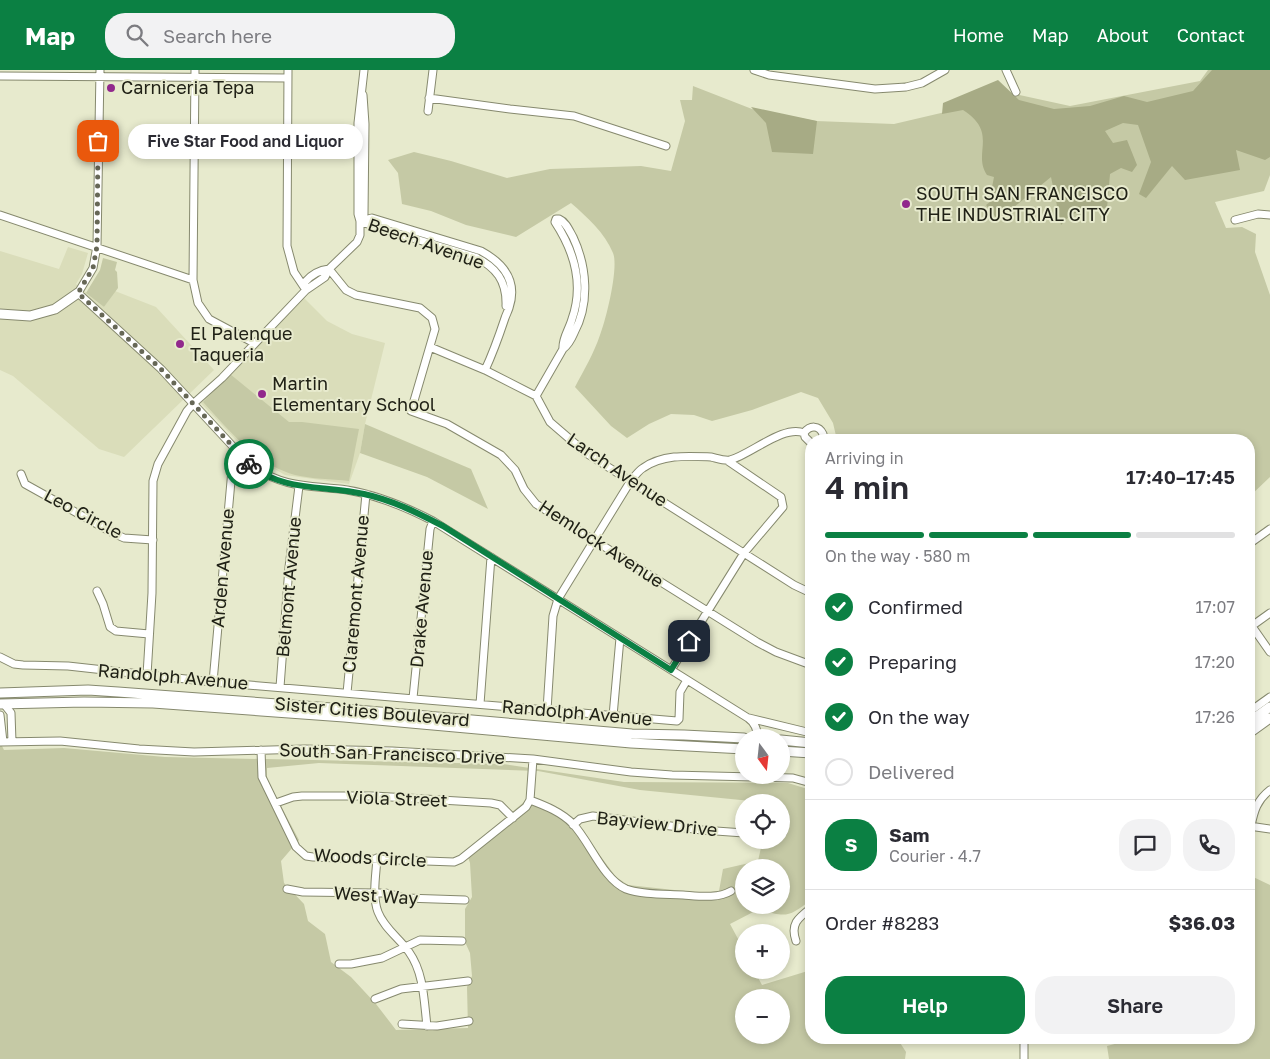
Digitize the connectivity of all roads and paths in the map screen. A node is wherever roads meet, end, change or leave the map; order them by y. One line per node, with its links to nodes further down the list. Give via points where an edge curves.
1 (290, 70): 10 (street)
2 (364, 70): 18 (street, via 364,214)
3 (433, 70): 12 (street)
4 (754, 70): 5 (street, via 769,75 875,89 922,83)
5 (945, 70)
6 (1006, 70): 11 (street)
7 (100, 74): 8 (street); 9 (street); 19 (street)
8 (195, 74): 10 (street); 22 (street)
9 (0, 76)
10 (288, 78): 23 (street, via 287,246 294,272)
11 (1016, 92)
12 (430, 98): 13 (street); 14 (street, via 574,116)
13 (428, 111)
14 (666, 146)
15 (0, 215): 19 (street)
16 (1270, 215): 17 (street, via 1258,214)
17 (1236, 220)
18 (360, 221): 21 (street, via 357,242); 28 (street, Beech Avenue, via 372,218 480,251 504,268 512,295)
19 (97, 246): 22 (street); 24 (street, via 93,268)
20 (575, 251): 29 (street, via 584,271 584,301 577,328)
21 (329, 269): 23 (street, via 325,277); 27 (street, Hemlock Avenue, via 346,290 356,295 426,312 435,329)
22 (193, 280): 26 (street, via 198,303 209,318)
23 (306, 290): 26 (street)
24 (78, 293): 25 (main road, via 55,309 30,316); 30 (street)
25 (0, 314)
26 (254, 343): 30 (street)
27 (430, 347): 28 (street); 43 (street, Hemlock Avenue, via 411,411 447,424 501,455 515,470 536,504)
28 (485, 370): 29 (street)
29 (536, 396): 37 (street, Larch Avenue, via 550,422 586,453)
30 (194, 403): 34 (street); 42 (street, via 158,464 152,481)
31 (804, 433): 32 (street, via 813,427); 33 (street); 35 (street, via 798,430 782,434)
32 (823, 434)
33 (805, 437)
34 (240, 456): 38 (street, via 265,475); 62 (street, Arden Avenue, via 232,470)
35 (728, 460): 37 (street, via 683,456 662,459 644,468); 45 (street, via 781,498 782,507)
36 (21, 474): 42 (street, Leo Circle, via 25,484 113,533 124,538)
37 (630, 482): 43 (street); 45 (street, Larch Avenue)
38 (299, 486): 39 (street); 63 (street, Belmont Avenue)
39 (366, 494): 40 (street); 65 (street, Claremont Avenue)
40 (433, 521): 46 (street); 67 (street, Drake Avenue)
41 (1270, 529): 44 (street)
42 (152, 540): 54 (street)
43 (594, 540): 49 (street); 50 (street, Hemlock Avenue)
44 (1255, 540)
45 (744, 553): 47 (street, Larch Avenue); 50 (street)
46 (491, 557): 49 (street); 68 (street)
47 (805, 590)
48 (97, 591): 54 (street, via 110,627 116,632)
49 (558, 599): 55 (street); 72 (street, via 553,616)
50 (708, 611): 58 (street, Hemlock Avenue, via 776,652); 59 (street)
51 (1270, 612): 52 (street)
52 (1255, 622)
53 (1255, 632): 56 (street)
54 (149, 634): 60 (street)
55 (620, 638): 59 (street); 73 (street)
56 (1270, 652)
57 (0, 657): 60 (street, Randolph Avenue, via 14,664)
58 (805, 663)
59 (671, 670): 61 (street)
60 (147, 675): 62 (street, Randolph Avenue)
61 (686, 680): 73 (street, Randolph Avenue, via 680,692 677,721); 74 (street)
62 (213, 682): 63 (street, Randolph Avenue)
63 (280, 687): 65 (street, Randolph Avenue)
64 (2, 693): 71 (street); 80 (main road, Sister Cities Boulevard, via 88,690 632,734)
65 (347, 693): 67 (street, Randolph Avenue)
66 (1270, 697): 70 (street)
67 (413, 698): 68 (street, Randolph Avenue)
68 (480, 704): 72 (street, Randolph Avenue)
69 (1270, 707): 75 (main road)
70 (1255, 708)
71 (1, 709): 82 (street); 83 (street, via 11,713); 85 (main road, Sister Cities Boulevard, via 84,702 153,703 631,743)
72 (547, 710): 73 (street, Randolph Avenue)
73 (613, 716)
74 (748, 718): 77 (street); 79 (street)
75 (1255, 718)
76 (1270, 718): 78 (main road)
77 (756, 729)
78 (1255, 729)
79 (805, 731)
80 (735, 738)
81 (790, 741): 84 (main road)
82 (2, 742): 83 (street, South San Francisco Drive)
83 (12, 742): 86 (street, South San Francisco Drive, via 60,741 194,752)
84 (805, 742)
85 (735, 749)
86 (261, 750): 89 (street, South San Francisco Drive, via 392,751); 93 (street, Woods Circle, via 262,777)
87 (790, 752): 88 (main road)
88 (805, 753)
89 (533, 759): 90 (street, South San Francisco Drive, via 631,772 793,778); 92 (street)
90 (805, 781)
91 (1270, 790): 94 (street, via 1262,796)
92 (530, 800): 95 (street); 96 (street, via 554,810)
93 (276, 803): 95 (street, Viola Street, via 302,796 481,802 500,805); 100 (street, Woods Circle, via 296,847 306,856)
94 (1255, 810)
95 (513, 818): 100 (street, Woods Circle, via 454,862)
96 (573, 825): 99 (street, Bayview Drive, via 580,819 593,816); 102 (street, via 610,876 627,889 693,896 720,896)
97 (1255, 827): 98 (street)
98 (1270, 829)
99 (735, 832)
100 (377, 858): 103 (street)
101 (287, 889): 103 (street, West Way)
102 (731, 891)
103 (376, 893): 104 (street, West Way, via 405,898); 108 (street, via 378,913)
104 (465, 900)
105 (805, 913): 107 (street, via 793,927)
106 (462, 941): 108 (street, via 420,940)
107 (796, 941)
108 (404, 946): 109 (street, via 382,958); 111 (street, via 415,962)
109 (339, 964)
110 (468, 981): 111 (street)
111 (423, 988): 112 (street, via 401,989); 115 (street)
112 (375, 999)
113 (469, 1021): 115 (street)
114 (402, 1024): 115 (street)
115 (427, 1026)
116 (1024, 1044): 117 (street)
117 (1024, 1059)

